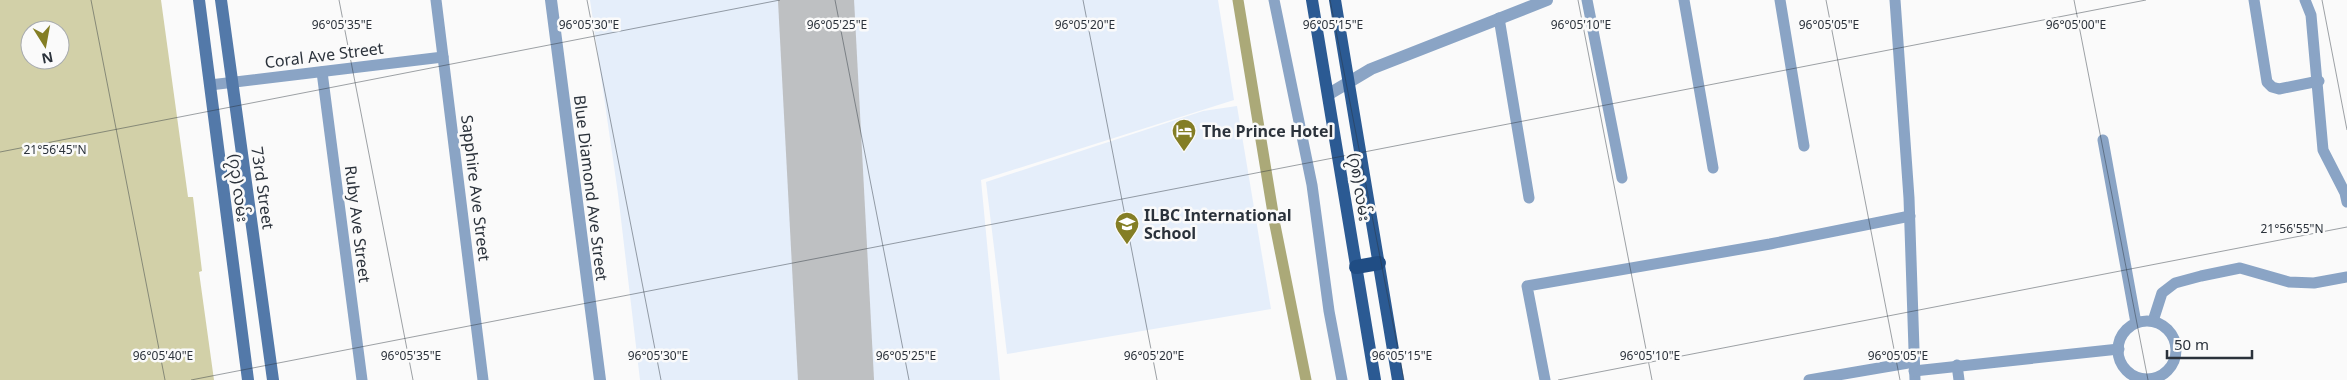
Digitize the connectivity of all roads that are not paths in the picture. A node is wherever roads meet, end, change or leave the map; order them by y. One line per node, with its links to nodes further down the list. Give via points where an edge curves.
1 (199, 0): 21 (main road, (၇၃) လမ်း)
2 (222, 0): 20 (main road, 73rd Street)
3 (436, 0): 16 (street, Sapphire Ave Street)
4 (551, 0): 43 (street, Blue Diamond Ave Street)
5 (1274, 0): 44 (street, via 1312,185)
6 (1312, 0): 22 (main road, (၇၈) လမ်း)
7 (1335, 0): 18 (main road, (၇၈) လမ်း)
8 (1547, 0): 15 (street)
9 (1587, 0): 26 (street)
10 (1684, 0): 25 (street)
11 (1780, 0): 24 (street)
12 (1895, 0): 29 (street)
13 (2254, 0): 19 (street, via 2267,82 2279,89)
14 (2305, 0): 19 (street, via 2312,16)
15 (1499, 18): 18 (street); 27 (street)
16 (443, 57): 17 (street, Coral Ave Street); 42 (street, Sapphire Ave Street)
17 (322, 72): 20 (street, Coral Ave Street); 41 (street, Ruby Ave Street)
18 (1350, 80): 22 (street); 30 (main road, (၇၈) လမ်း)
19 (2319, 81): 28 (street, via 2323,150)
20 (233, 83): 21 (street, Coral Ave Street); 40 (main road, 73rd Street)
21 (210, 86): 39 (main road, (၇၃) လမ်း)
22 (1329, 94): 31 (main road, (၇၈) လမ်း)
23 (2103, 140): 34 (street)
24 (1804, 146)
25 (1713, 168)
26 (1622, 178)
27 (1529, 198)
28 (2347, 202)
29 (1910, 216): 37 (street); 47 (street, via 1527,286)
30 (1379, 263): 31 (highway); 46 (main road, (၇၈) လမ်း)
31 (1356, 267): 45 (main road, (၇၈) လမ်း)
32 (2347, 277): 33 (street, via 2314,283 2289,282 2240,268 2201,276 2175,283 2162,293)
33 (2152, 321): 34 (street); 38 (street, via 2171,333 2175,344 2176,355)
34 (2136, 324): 35 (street, via 2123,334)
35 (2119, 349): 36 (street); 38 (street, via 2123,366 2131,374)
36 (1957, 365): 37 (street); 49 (street)
37 (1914, 371): 48 (street)
38 (2160, 378)
39 (248, 380)
40 (273, 380)
41 (362, 380)
42 (483, 380)
43 (600, 380)
44 (1342, 380)
45 (1375, 380)
46 (1398, 380)
47 (1545, 380)
48 (1809, 380)
49 (1959, 380)

